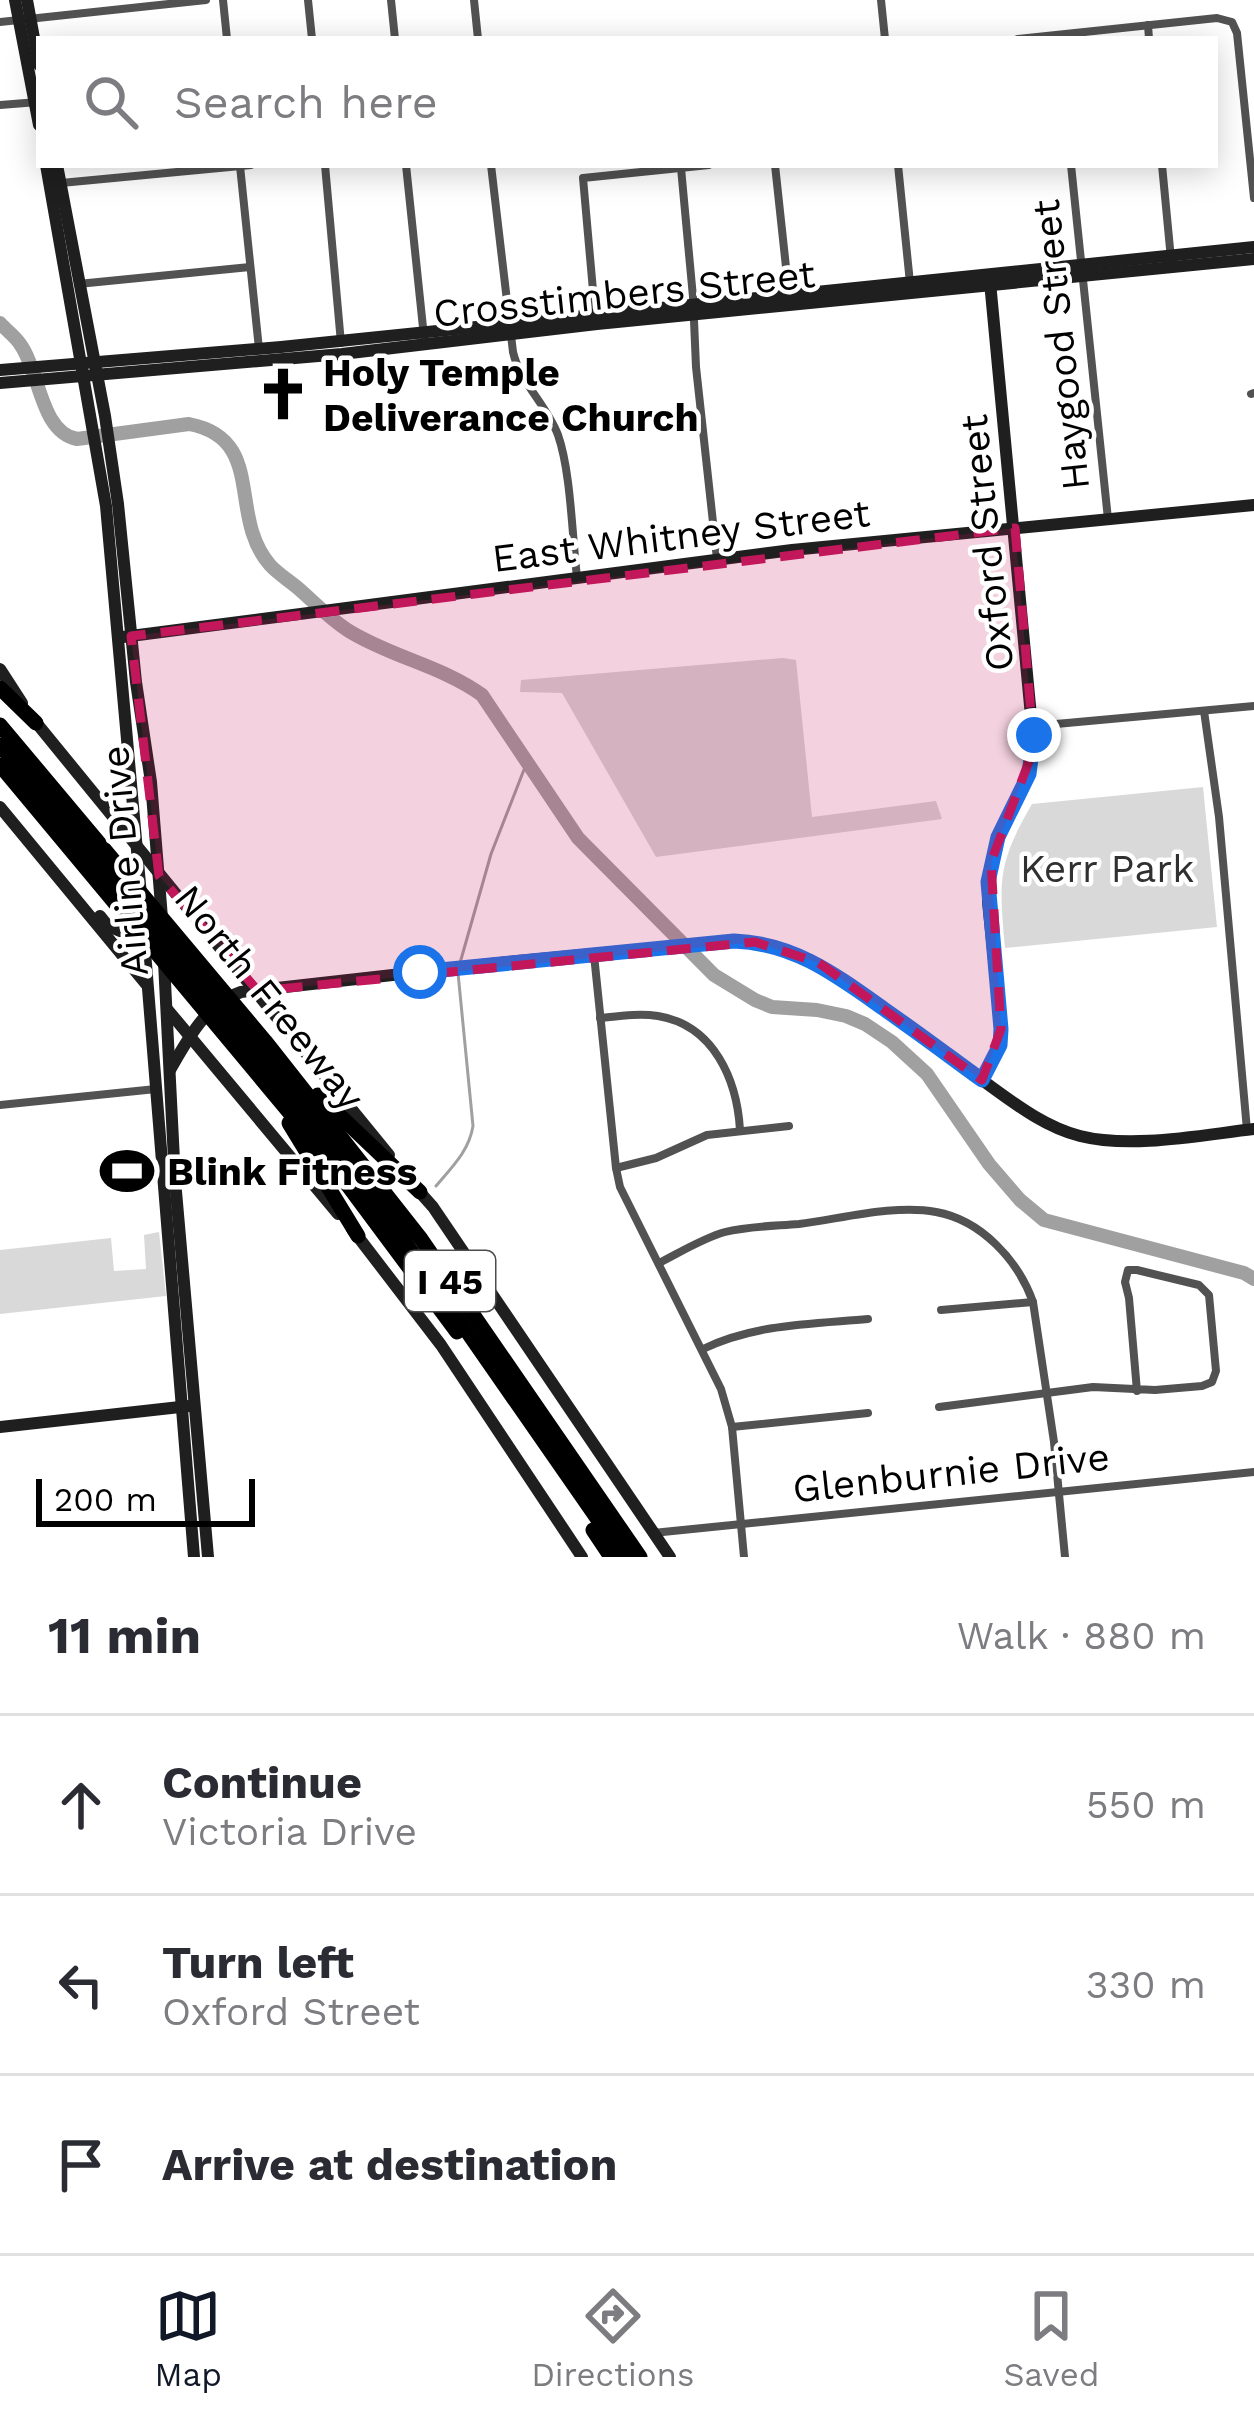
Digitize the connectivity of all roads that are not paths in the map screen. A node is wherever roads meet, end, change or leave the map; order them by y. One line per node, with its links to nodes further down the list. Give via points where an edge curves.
1 (15, 0): 9 (main road)
2 (27, 0): 9 (main road)
3 (206, 0): 9 (street)
4 (223, 0): 12 (street)
5 (308, 0): 13 (street)
6 (391, 0): 14 (street)
7 (474, 0): 15 (street)
8 (881, 0): 16 (street)
9 (25, 20): 10 (street); 19 (main road); 20 (main road)
10 (0, 22)
11 (1148, 26): 17 (street); 18 (street); 36 (street, via 1232,22)
12 (227, 36)
13 (312, 36)
14 (395, 36)
15 (478, 36)
16 (885, 36)
17 (1066, 36)
18 (1149, 36)
19 (36, 55)
20 (36, 95)
21 (36, 102): 22 (street)
22 (0, 105)
23 (47, 168): 35 (main road, Airline Drive)
24 (57, 168): 35 (main road, Airline Drive)
25 (211, 168): 35 (street)
26 (240, 168): 40 (street)
27 (325, 168): 50 (street)
28 (406, 168): 49 (street)
29 (491, 168): 48 (street)
30 (681, 168): 46 (street); 47 (street, via 583,178)
31 (775, 168): 45 (street)
32 (898, 168): 44 (street)
33 (1071, 168): 41 (street, Haygood Street)
34 (1162, 168): 39 (street)
35 (55, 184): 43 (main road, Airline Drive)
36 (1254, 198)
37 (1254, 247): 39 (main road, Crosstimbers Street)
38 (1254, 259): 39 (main road, Crosstimbers Street)
39 (1171, 262): 41 (main road, Crosstimbers Street)
40 (250, 267): 43 (street); 51 (street)
41 (1083, 270): 42 (main road, Crosstimbers Street); 56 (street, Haygood Street)
42 (989, 280): 44 (main road, Crosstimbers Street); 57 (main road, Oxford Street)
43 (75, 284): 52 (main road, Airline Drive)
44 (910, 289): 45 (main road, Crosstimbers Street)
45 (790, 299): 46 (main road, Crosstimbers Street)
46 (694, 309): 47 (main road, Crosstimbers Street); 58 (street)
47 (596, 319): 48 (main road, Crosstimbers Street)
48 (510, 328): 49 (main road, Crosstimbers Street); 59 (street, via 519,373 560,442)
49 (425, 338): 50 (main road, Crosstimbers Street)
50 (341, 347): 51 (main road, Crosstimbers Street)
51 (259, 354): 52 (main road, Crosstimbers Street)
52 (89, 368): 53 (main road, Crosstimbers Street); 60 (main road, Airline Drive)
53 (10, 374): 54 (main road, Crosstimbers Street)
54 (0, 383)
55 (1254, 505): 56 (main road, East Whitney Street)
56 (1108, 519): 57 (main road, East Whitney Street)
57 (1015, 528): 58 (main road, East Whitney Street); 69 (main road, Oxford Street)
58 (717, 559): 59 (main road, East Whitney Street)
59 (577, 577): 60 (main road, East Whitney Street)
60 (124, 637): 63 (main road, Airline Drive); 64 (main road, Airline Drive)
61 (0, 669): 67 (main road)
62 (0, 688): 67 (highway)
63 (138, 701): 64 (main road); 78 (main road, Airline Drive)
64 (123, 703): 72 (main road, Airline Drive)
65 (1254, 706): 66 (street)
66 (1204, 711): 69 (street); 99 (street)
67 (36, 723): 73 (main road)
68 (0, 725): 77 (highway, North Freeway)
69 (1034, 726): 92 (main road, Oxford Street, via 1029,774 991,862 1001,1029)
70 (0, 746): 77 (highway, North Freeway)
71 (0, 765): 77 (highway, North Freeway)
72 (131, 788): 73 (main road, via 121,806); 76 (main road, Airline Drive)
73 (98, 801): 75 (main road)
74 (0, 807): 79 (main road)
75 (120, 829): 76 (main road); 79 (main road, via 123,930 108,926)
76 (137, 850): 78 (main road); 81 (main road, Airline Drive)
77 (96, 859): 87 (highway, North Freeway)
78 (159, 876): 83 (main road); 84 (main road, Airline Drive)
79 (64, 884): 81 (main road)
80 (594, 953): 82 (main road); 86 (street); 92 (main road, via 781,947 812,960)
81 (147, 984): 84 (main road); 93 (main road, Airline Drive)
82 (292, 988): 83 (main road); 85 (main road)
83 (258, 991): 85 (main road); 88 (main road, via 231,996)
84 (167, 1010): 88 (main road); 91 (main road, Airline Drive)
85 (280, 1018): 101 (main road)
86 (601, 1018): 98 (street, via 657,1016 699,1035 732,1080); 100 (street)
87 (235, 1026): 89 (highway, North Freeway / I 45); 94 (highway, North Freeway / I 45); 124 (highway, North Freeway, via 373,1196)
88 (188, 1036): 90 (main road); 91 (main road)
89 (265, 1041): 101 (highway); 125 (highway, North Freeway / I 45, via 422,1240)
90 (202, 1052): 91 (main road, via 186,1052); 103 (main road)
91 (173, 1065): 96 (main road, Airline Drive)
92 (982, 1080): 99 (main road, via 1080,1136 1130,1141)
93 (156, 1089): 95 (street); 96 (main road); 102 (main road, Airline Drive)
94 (278, 1098): 103 (highway); 123 (highway, North Freeway / I 45, via 467,1345)
95 (0, 1105)
96 (173, 1118): 102 (main road, Airline Drive)
97 (789, 1126): 98 (street)
98 (740, 1130): 100 (street)
99 (1251, 1130)
100 (616, 1168): 104 (street)
101 (420, 1192): 119 (main road)
102 (171, 1195): 111 (main road, Airline Drive)
103 (358, 1236): 122 (main road)
104 (659, 1264): 105 (street, via 725,1232 935,1211 982,1233 1016,1266); 108 (street)
105 (1033, 1301): 106 (street); 110 (street)
106 (941, 1310)
107 (868, 1319): 108 (street, via 768,1327)
108 (703, 1349): 115 (street)
109 (1138, 1391): 109 (street, via 1211,1382 1209,1294 1199,1285 1128,1270); 110 (street)
110 (1046, 1395): 112 (street); 117 (street)
111 (189, 1406): 114 (main road); 120 (main road, Airline Drive); 121 (main road, Airline Drive)
112 (939, 1406)
113 (868, 1413): 115 (street)
114 (0, 1427)
115 (732, 1427): 118 (street)
116 (1254, 1472): 117 (street, Glenburnie Drive)
117 (1058, 1492): 118 (street, Glenburnie Drive); 128 (street)
118 (741, 1523): 119 (street, Glenburnie Drive); 127 (street)
119 (653, 1533): 126 (main road)
120 (194, 1557)
121 (208, 1557)
122 (582, 1557)
123 (611, 1557)
124 (624, 1557)
125 (640, 1557)
126 (670, 1557)
127 (744, 1557)
128 (1064, 1557)

